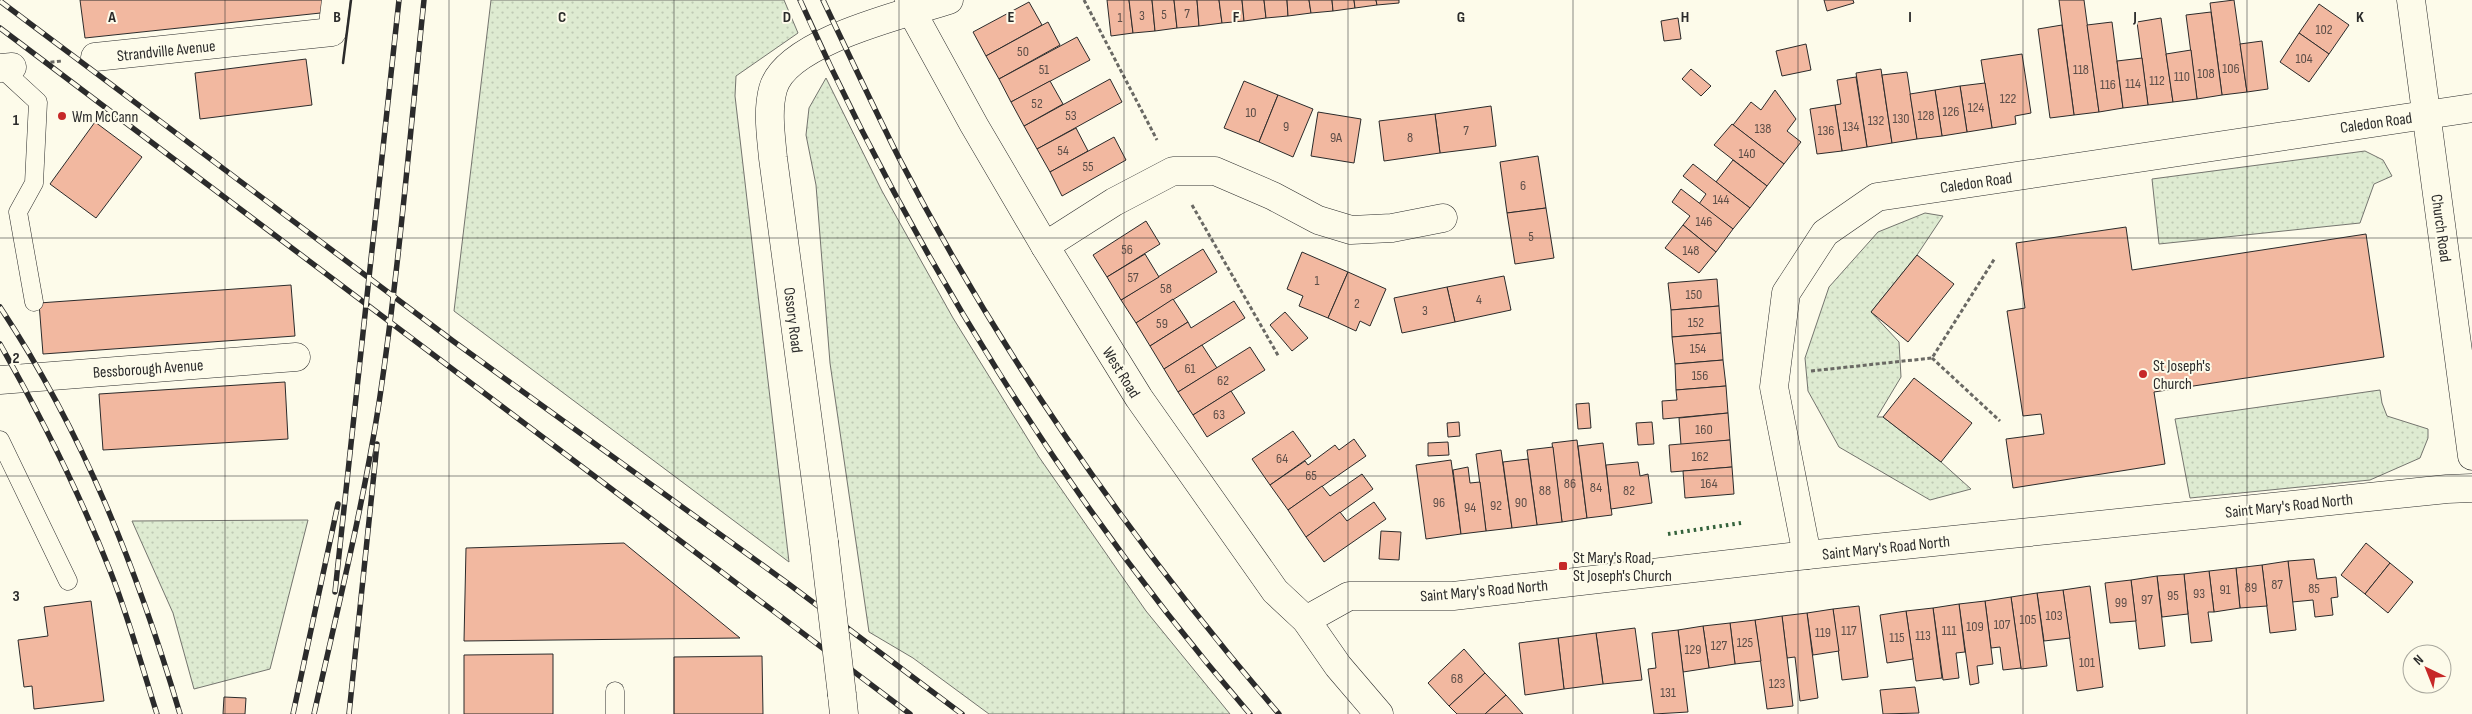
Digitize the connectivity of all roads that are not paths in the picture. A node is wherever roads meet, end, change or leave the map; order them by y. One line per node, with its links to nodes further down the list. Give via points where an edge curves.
1 (336, 0): 5 (street, Strandville Avenue, via 332,32)
2 (949, 0): 4 (street, Ossory Road)
3 (2411, 0): 8 (street, Church Road)
4 (911, 6): 10 (street, West Road, via 974,125); 21 (street, Ossory Road, bridge, via 860,26 801,56 783,72 773,88 769,110)
5 (95, 57)
6 (4, 68): 11 (lane, via 38,102 34,182 18,212)
7 (2472, 108): 8 (street, Caledon Road)
8 (2427, 114): 15 (street, Church Road); 17 (street, Caledon Road, via 1877,196 1826,233 1786,293 1774,387)
9 (1443, 218): 10 (street, via 1392,228 1351,230 1318,220 1215,171 1173,171 1114,202)
10 (1045, 246): 19 (street, West Road, via 1139,398 1275,591)
11 (34, 302)
12 (296, 357): 13 (street, Bessborough Avenue)
13 (0, 380)
14 (0, 440): 18 (lane)
15 (2472, 456)
16 (2472, 488): 17 (street, Saint Mary's Road North)
17 (1807, 556): 19 (street, Saint Mary's Road North, via 1453,596 1349,596)
18 (68, 581)
19 (1306, 620): 23 (street, West Road, via 1338,666)
20 (615, 691): 22 (lane)
21 (843, 705)
22 (615, 714)
23 (1379, 714)

